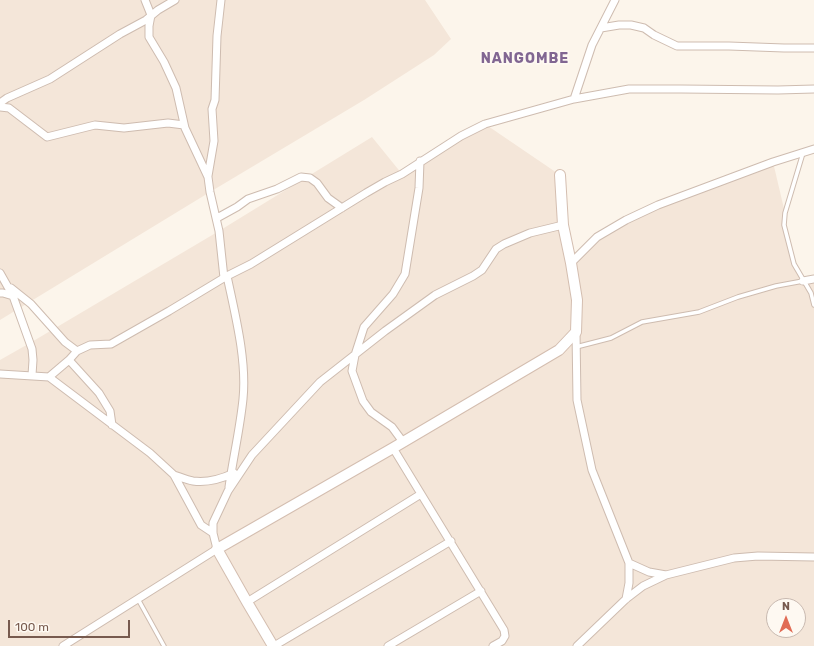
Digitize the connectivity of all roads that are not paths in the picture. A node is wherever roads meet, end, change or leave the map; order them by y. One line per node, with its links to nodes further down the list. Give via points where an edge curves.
1 (145, 0): 5 (street)
2 (175, 0): 5 (street)
3 (615, 0): 6 (street)
4 (218, 2): 19 (street, via 215,100 212,109 214,141)
5 (151, 15): 9 (street, via 50,79); 14 (street, via 149,37 176,88)
6 (601, 28): 7 (street, via 631,24 644,28 677,46); 10 (street, via 592,45)
7 (814, 48)
8 (814, 88): 10 (street, via 629,90)
9 (7, 98): 11 (street); 13 (street)
10 (574, 99): 17 (street, via 485,124)
11 (0, 103)
12 (0, 107): 13 (street)
13 (9, 108): 14 (street, via 47,137 95,125 124,128 168,123)
14 (184, 125): 19 (street)
15 (814, 149): 16 (street)
16 (803, 152): 23 (street, via 658,205 626,220 597,237); 27 (lane, via 785,213 784,225 794,264)
17 (420, 161): 20 (street); 35 (street, via 419,188 405,274 393,294 364,327)
18 (560, 175): 22 (street)
19 (208, 176): 21 (street)
20 (342, 208): 21 (street, via 328,198 317,183 310,178 301,177 248,199); 25 (street)
21 (217, 218): 25 (street)
22 (563, 225): 23 (street); 35 (street, via 530,233 496,249 482,270 435,296)
23 (572, 263): 32 (street, via 577,300)
24 (0, 274): 28 (street)
25 (226, 277): 34 (street, via 110,344 90,346); 44 (street, via 238,328 243,371 243,399)
26 (814, 279): 27 (street)
27 (803, 281): 31 (lane, via 811,293); 33 (lane, via 738,297 699,312 642,322 611,338)
28 (7, 285): 30 (street); 34 (street, via 31,304 65,342)
29 (0, 293): 30 (street)
30 (13, 296): 38 (street, via 32,349)
31 (814, 305)
32 (576, 332): 33 (street); 41 (street, via 559,350)
33 (576, 347): 52 (street, via 577,400 592,470)
34 (77, 351): 36 (street)
35 (355, 355): 41 (street, via 352,371 363,401 371,412 392,427); 43 (street, via 320,382)
36 (69, 360): 39 (street); 40 (street, via 99,393 110,411)
37 (0, 374): 38 (street)
38 (32, 375): 39 (street)
39 (49, 377): 40 (street)
40 (112, 425): 45 (street, via 150,453)
41 (403, 442): 42 (street)
42 (393, 448): 47 (street); 50 (street)
43 (242, 468): 44 (street); 46 (street)
44 (231, 474): 45 (street, via 215,480 192,481); 46 (street)
45 (174, 475): 48 (street, via 201,525)
46 (228, 491): 48 (street, via 213,523)
47 (421, 494): 49 (street); 57 (street)
48 (213, 533): 50 (street)
49 (451, 541): 54 (street); 60 (street)
50 (218, 549): 56 (street); 57 (street)
51 (814, 557): 53 (street, via 734,558)
52 (629, 564): 53 (street, via 649,572); 55 (street)
53 (666, 574): 55 (street, via 643,586)
54 (481, 591): 61 (street); 62 (street, via 504,630 505,636)
55 (626, 599): 63 (street)
56 (138, 600): 58 (street); 59 (lane)
57 (247, 602): 60 (street)
58 (63, 646)
59 (164, 646)
60 (274, 646)
61 (388, 646)
62 (493, 646)
63 (576, 646)

